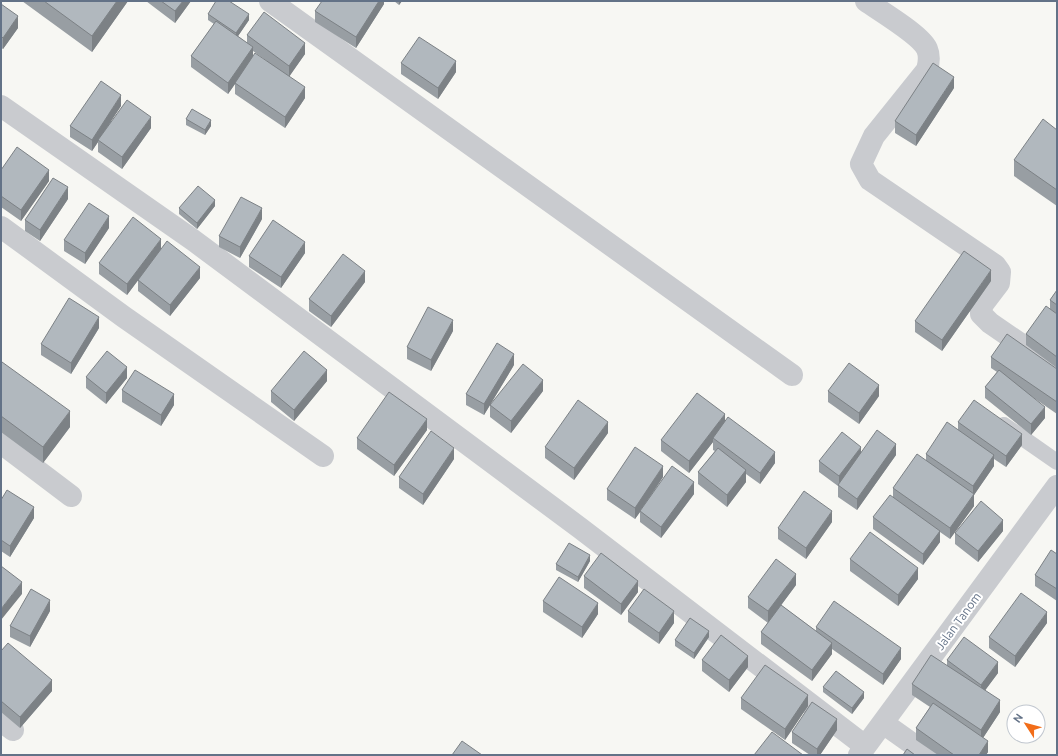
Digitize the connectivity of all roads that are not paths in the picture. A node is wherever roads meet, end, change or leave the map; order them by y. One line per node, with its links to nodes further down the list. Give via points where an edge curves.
1 (270, 1): 6 (street)
2 (866, 1): 5 (street, via 916,36 927,48 929,59 927,70 874,136 861,164 870,180 995,265 1000,272 999,283 983,304 981,314 990,323)
3 (1, 106): 14 (street, via 212,254 580,528)
4 (1, 226): 9 (street)
5 (1057, 369)
6 (792, 374)
7 (992, 416): 10 (lane)
8 (1, 443): 12 (street)
9 (322, 456)
10 (1057, 462)
11 (1057, 486): 13 (street, Jalan Tanom)
12 (71, 496)
13 (883, 722): 14 (street, Jalan Tanom); 15 (street)
14 (862, 751)
15 (928, 755)

